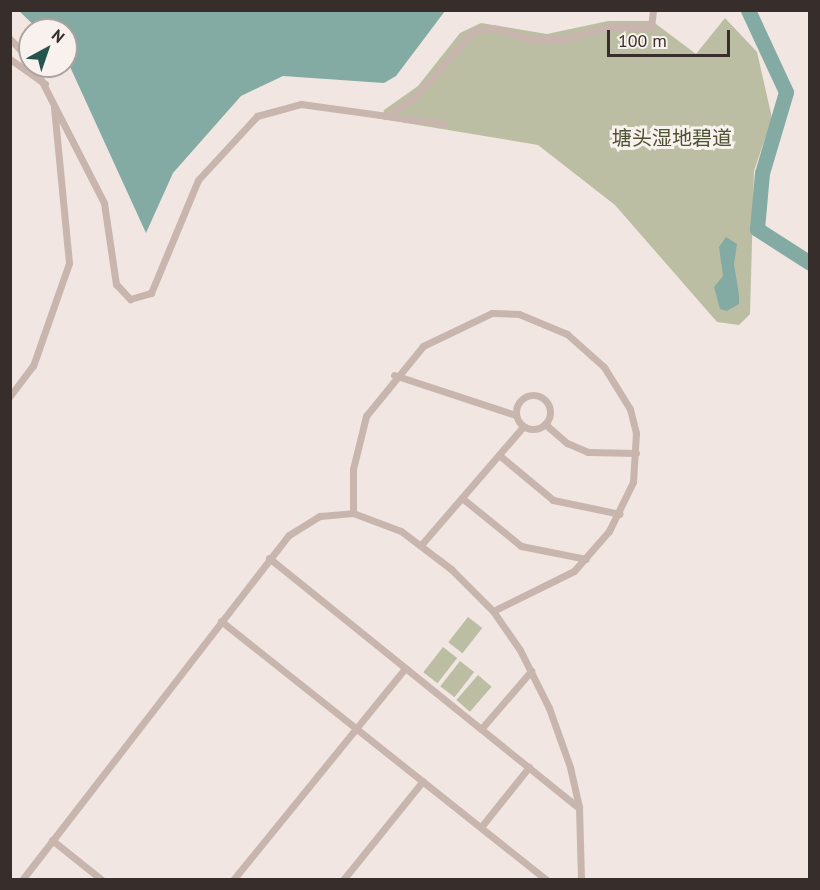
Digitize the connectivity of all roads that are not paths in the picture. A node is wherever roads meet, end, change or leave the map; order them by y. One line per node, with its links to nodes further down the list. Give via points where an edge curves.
1 (653, 10): 6 (street, via 651,27 609,27 556,40 493,28 472,32 414,98)
2 (10, 59): 4 (street)
3 (42, 78): 4 (street)
4 (46, 85): 5 (street)
5 (54, 101): 6 (street, via 104,203 118,291 138,300 154,286 198,180 257,116 302,104); 9 (street, via 69,262 33,366)
6 (386, 116): 7 (street)
7 (445, 124)
8 (394, 375): 10 (street); 13 (street, via 423,346 465,321 498,313 534,318 580,344 615,381 634,421); 16 (street, via 373,404 357,441)
9 (10, 396)
10 (516, 415): 11 (street, via 520,401 540,397 550,408); 12 (street)
11 (545, 424): 12 (street); 13 (street, via 567,443 588,452)
12 (523, 427): 14 (street)
13 (636, 453): 17 (street, via 633,482)
14 (499, 455): 15 (street); 17 (street, via 553,500)
15 (462, 498): 18 (street); 20 (street, via 520,546)
16 (353, 513): 18 (street, via 385,523); 19 (street, via 307,521)
17 (620, 514): 20 (street)
18 (421, 545): 21 (street)
19 (269, 558): 22 (street); 23 (street)
20 (586, 559): 21 (street, via 554,586)
21 (493, 611): 24 (street)
22 (221, 621): 25 (street); 31 (street)
23 (405, 668): 25 (street); 26 (street)
24 (531, 671): 26 (street); 29 (street, via 557,727)
25 (356, 728): 28 (street); 34 (street)
26 (481, 729): 27 (street)
27 (529, 767): 29 (street); 30 (street)
28 (423, 781): 30 (street); 35 (street)
29 (579, 807): 37 (street)
30 (481, 827): 36 (street)
31 (52, 840): 32 (street); 33 (street)
32 (22, 879)
33 (102, 879)
34 (233, 879)
35 (343, 879)
36 (547, 879)
37 (581, 879)

